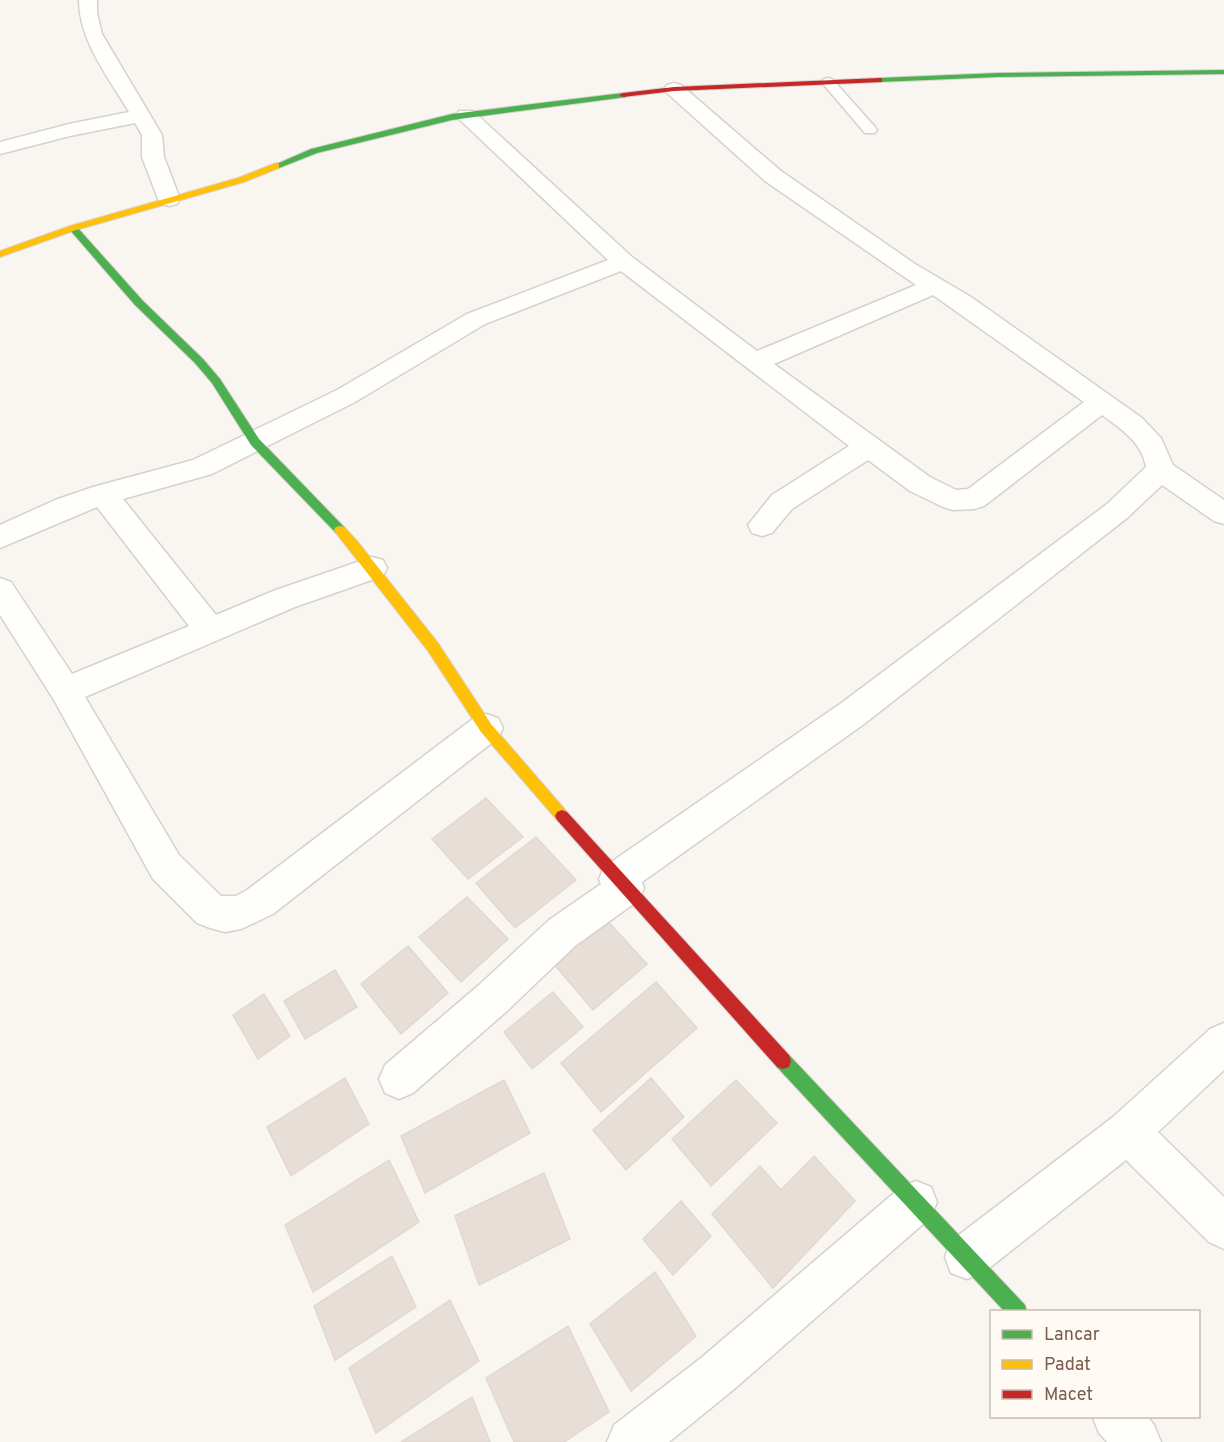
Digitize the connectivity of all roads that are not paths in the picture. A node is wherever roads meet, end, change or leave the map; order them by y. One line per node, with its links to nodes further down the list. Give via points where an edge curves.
1 (88, 0): 6 (street, via 97,43)
2 (1224, 72): 3 (street)
3 (828, 82): 4 (street); 7 (lane)
4 (674, 89): 5 (street); 13 (street, via 773,176)
5 (466, 115): 9 (street, via 314,151 241,180); 12 (street)
6 (142, 116): 8 (street); 9 (street, via 152,135 153,157)
7 (870, 130)
8 (0, 148)
9 (169, 200): 10 (street)
10 (72, 228): 11 (street); 16 (street, via 139,303 199,361)
11 (0, 254)
12 (624, 262): 14 (street); 16 (street, via 476,319 346,396)
13 (934, 286): 14 (street); 15 (street)
14 (754, 362): 17 (street)
15 (1103, 400): 17 (street, via 974,499 960,501 943,496); 18 (street, via 1149,441)
16 (255, 442): 19 (street, via 202,467); 23 (street)
17 (868, 447): 21 (street, via 782,502)
18 (1160, 471): 20 (street); 28 (street, via 1117,512)
19 (104, 494): 22 (street); 25 (street)
20 (1224, 514)
21 (762, 525)
22 (0, 537)
23 (372, 568): 25 (street); 27 (street, via 433,647)
24 (0, 590): 26 (street)
25 (210, 630): 26 (street)
26 (65, 691): 27 (street, via 166,867 210,911 225,915 260,902)
27 (486, 728): 28 (street)
28 (622, 883): 30 (street); 32 (street)
29 (1224, 1043): 31 (street)
30 (399, 1078)
31 (1128, 1132): 33 (street); 34 (street)
32 (916, 1202): 34 (street); 37 (street)
33 (1224, 1227)
34 (967, 1257): 35 (street)
35 (1017, 1310)
36 (1118, 1418): 38 (street)
37 (632, 1442)
38 (1137, 1442)

